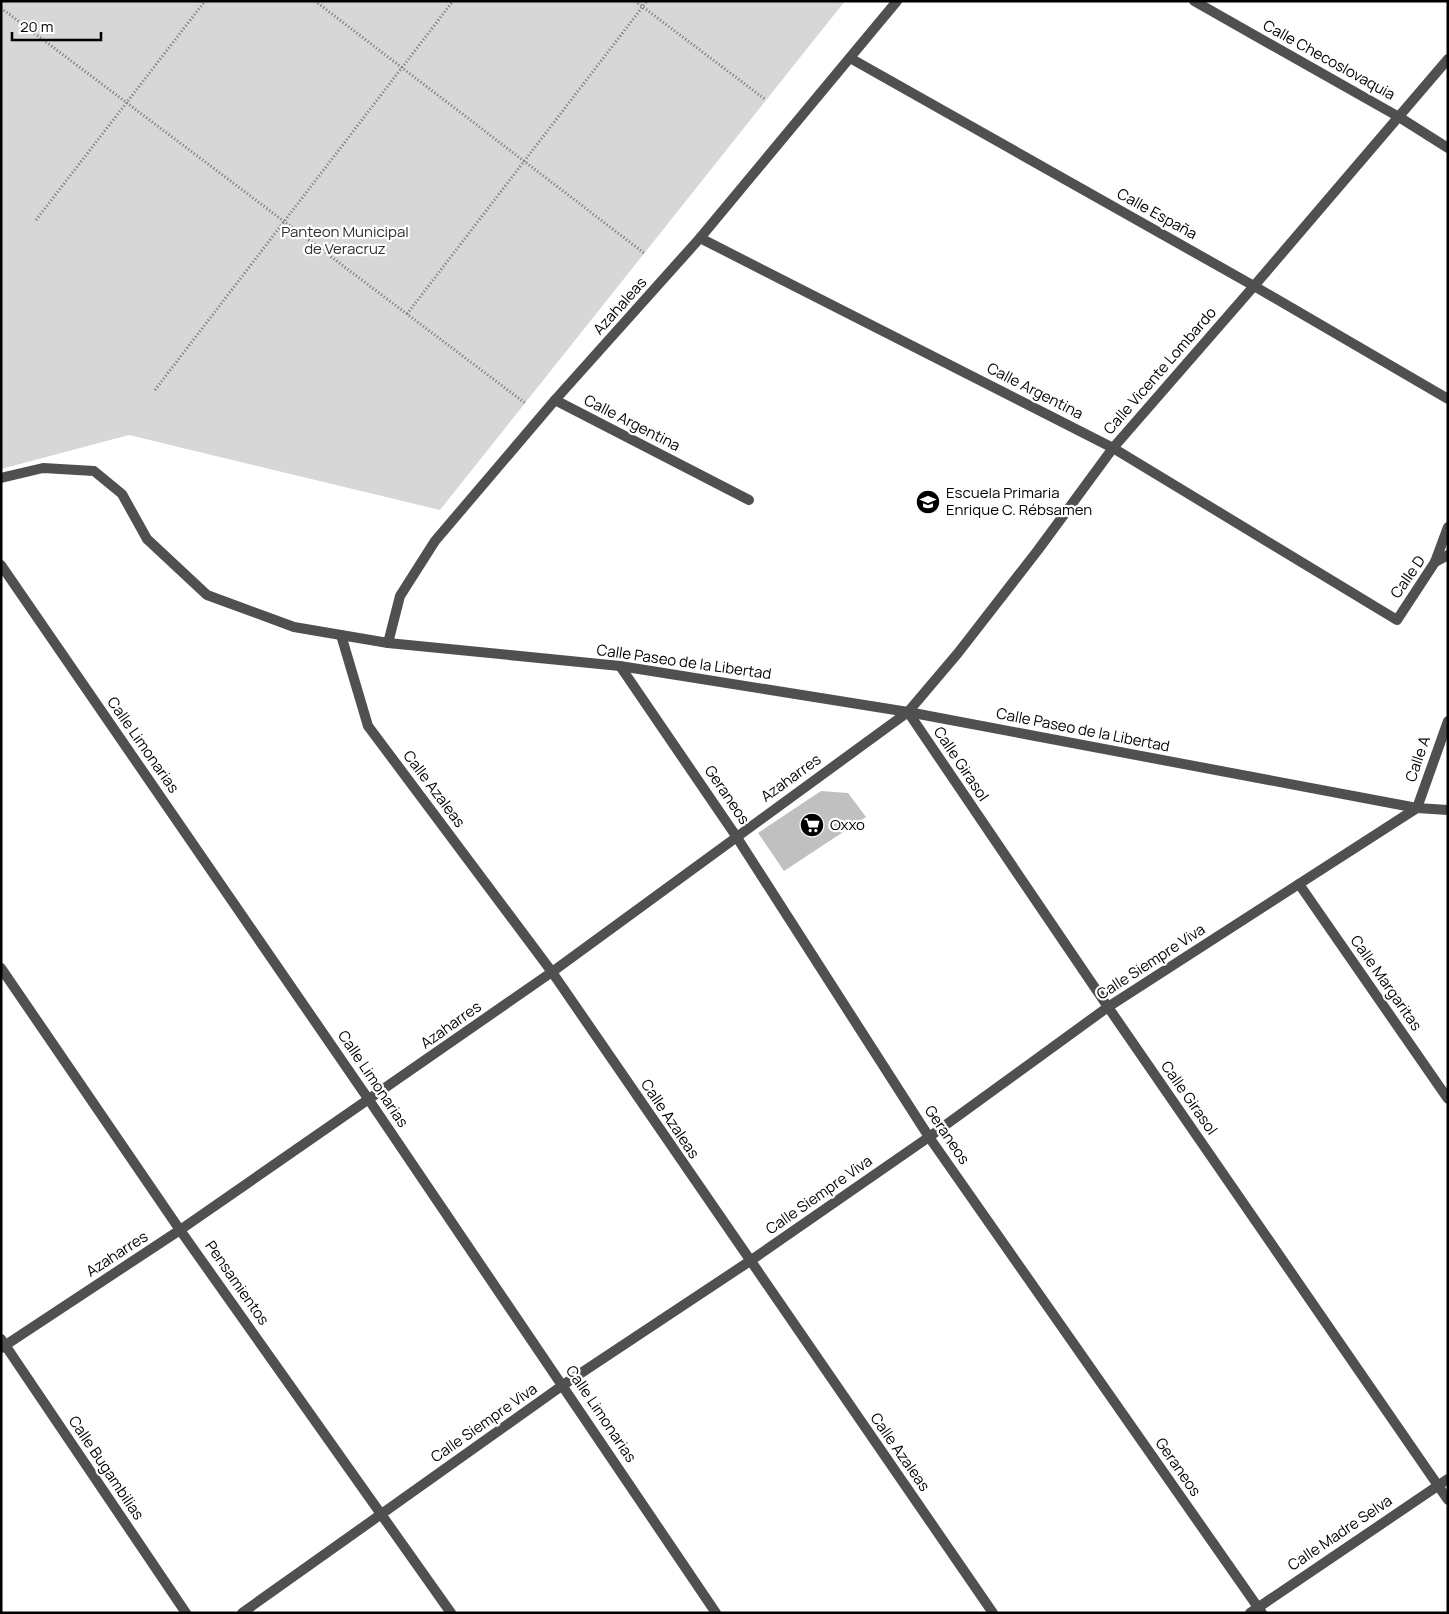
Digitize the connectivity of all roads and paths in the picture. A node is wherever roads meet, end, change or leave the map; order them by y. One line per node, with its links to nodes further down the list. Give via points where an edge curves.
1 (205, 1): 14 (path)
2 (315, 1): 12 (path)
3 (452, 1): 12 (path)
4 (635, 1): 8 (path)
5 (647, 1): 8 (path)
6 (897, 1): 10 (street, Azahaleas)
7 (1194, 1): 15 (street, Calle Checoslovaquia)
8 (642, 6): 13 (path); 17 (path)
9 (1, 8): 14 (path)
10 (850, 58): 20 (street, Azahaleas); 22 (street, Calle España)
11 (1448, 59): 15 (street, Calle Vicente Lombardo)
12 (402, 68): 17 (path); 19 (path)
13 (766, 100)
14 (127, 102): 18 (path); 19 (path)
15 (1399, 116): 16 (street, Calle Checoslovaquia); 22 (street, Calle Vicente Lombardo)
16 (1448, 148)
17 (524, 161): 21 (path); 23 (path)
18 (36, 220)
19 (284, 221): 23 (path); 24 (path)
20 (700, 238): 26 (street, Azahaleas); 28 (street, Calle Argentina)
21 (644, 253)
22 (1254, 286): 25 (street, Calle España); 28 (street, Calle Vicente Lombardo)
23 (407, 314): 27 (path)
24 (155, 390)
25 (1448, 399)
26 (555, 400): 30 (street, Calle Argentina); 37 (street, Azahaleas, via 435,541 400,596)
27 (525, 403)
28 (1113, 448): 35 (street, Calle Argentina); 39 (street, Calle Vicente Lombardo, via 958,653)
29 (1, 478): 36 (street, Calle Paseo de la Libertad, via 43,468 94,471 122,494 147,539 208,595 294,627)
30 (750, 500)
31 (1448, 527): 33 (street)
32 (1448, 555): 33 (street, Calle D)
33 (1435, 562): 35 (street, Calle D)
34 (1, 565): 48 (street, Calle Limonarias)
35 (1397, 620)
36 (342, 635): 37 (street, Calle Paseo de la Libertad); 46 (street, Calle Azaleas, via 368,726)
37 (388, 643): 38 (street, Calle Paseo de la Libertad)
38 (620, 666): 39 (street, Calle Paseo de la Libertad); 43 (street, Geraneos)
39 (908, 712): 41 (street, Calle Paseo de la Libertad); 43 (street, Azaharres); 47 (street, Calle Girasol)
40 (1448, 721): 41 (street, Calle A)
41 (1417, 808): 42 (street); 44 (street, Calle Siempre Viva)
42 (1448, 810)
43 (736, 836): 46 (street, Azaharres); 50 (street, Geraneos)
44 (1299, 884): 47 (street, Calle Siempre Viva); 49 (street, Calle Margaritas)
45 (1, 968): 51 (street, Pensamientos)
46 (552, 972): 48 (street, Azaharres); 52 (street, Calle Azaleas)
47 (1108, 1008): 50 (street, Calle Siempre Viva); 56 (street, Calle Girasol)
48 (369, 1100): 51 (street, Azaharres); 54 (street, Calle Limonarias)
49 (1448, 1100)
50 (929, 1137): 52 (street, Calle Siempre Viva); 59 (street, Geraneos)
51 (180, 1230): 53 (street, Azaharres); 58 (street, Pensamientos)
52 (750, 1261): 54 (street, Calle Siempre Viva); 64 (street, Calle Azaleas)
53 (3, 1344): 60 (street, Calle Bugambilias)
54 (563, 1386): 58 (street, Calle Siempre Viva); 63 (street, Calle Limonarias)
55 (1448, 1480): 56 (street, Calle Madre Selva)
56 (1438, 1486): 57 (street, Calle Girasol); 59 (street, Calle Madre Selva)
57 (1448, 1500)
58 (382, 1515): 61 (street, Calle Siempre Viva); 62 (street, Pensamientos)
59 (1256, 1611)
60 (186, 1613)
61 (242, 1613)
62 (451, 1613)
63 (716, 1613)
64 (993, 1613)

